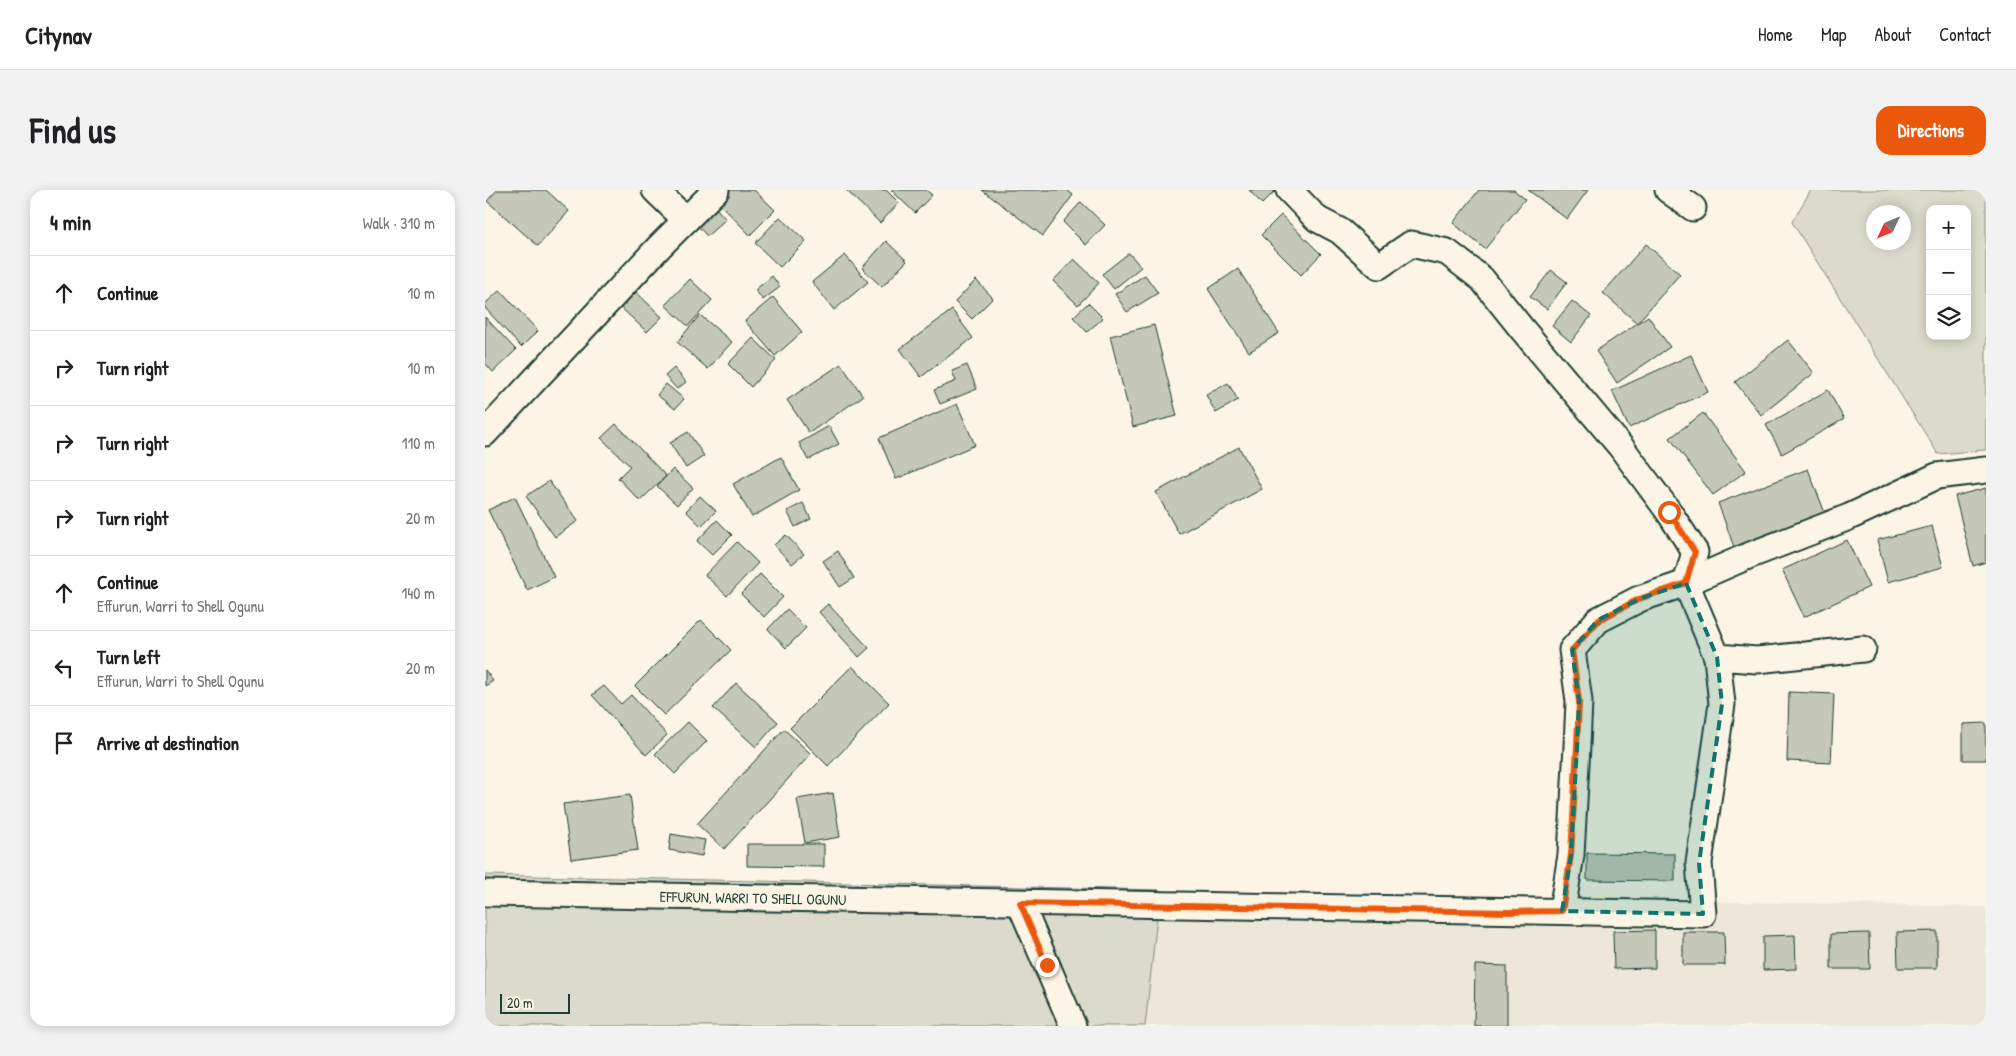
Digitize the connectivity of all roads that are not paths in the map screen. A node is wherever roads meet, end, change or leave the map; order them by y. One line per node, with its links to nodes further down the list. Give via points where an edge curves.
1 (655, 190): 6 (street)
2 (716, 190): 6 (street)
3 (1289, 190): 9 (street, via 1317,219 1340,231 1379,266 1411,244 1447,252 1483,279 1621,446 1669,512 1695,552)
4 (1668, 190): 5 (street)
5 (1693, 208)
6 (686, 220): 7 (street)
7 (485, 433)
8 (1986, 470): 9 (street, via 1937,476 1849,518)
9 (1686, 583): 11 (street); 14 (street, via 1639,599 1599,620 1572,650 1579,701 1571,855)
10 (1863, 649): 11 (street, via 1757,660)
11 (1717, 657): 14 (street, EFFURUN, WARRI TO SHELL OGUNU, via 1723,704 1699,863 1703,914)
12 (485, 893): 13 (street, EFFURUN, WARRI TO SHELL OGUNU)
13 (1020, 903): 14 (street, EFFURUN, WARRI TO SHELL OGUNU); 15 (street)
14 (1562, 911)
15 (1073, 1026)

